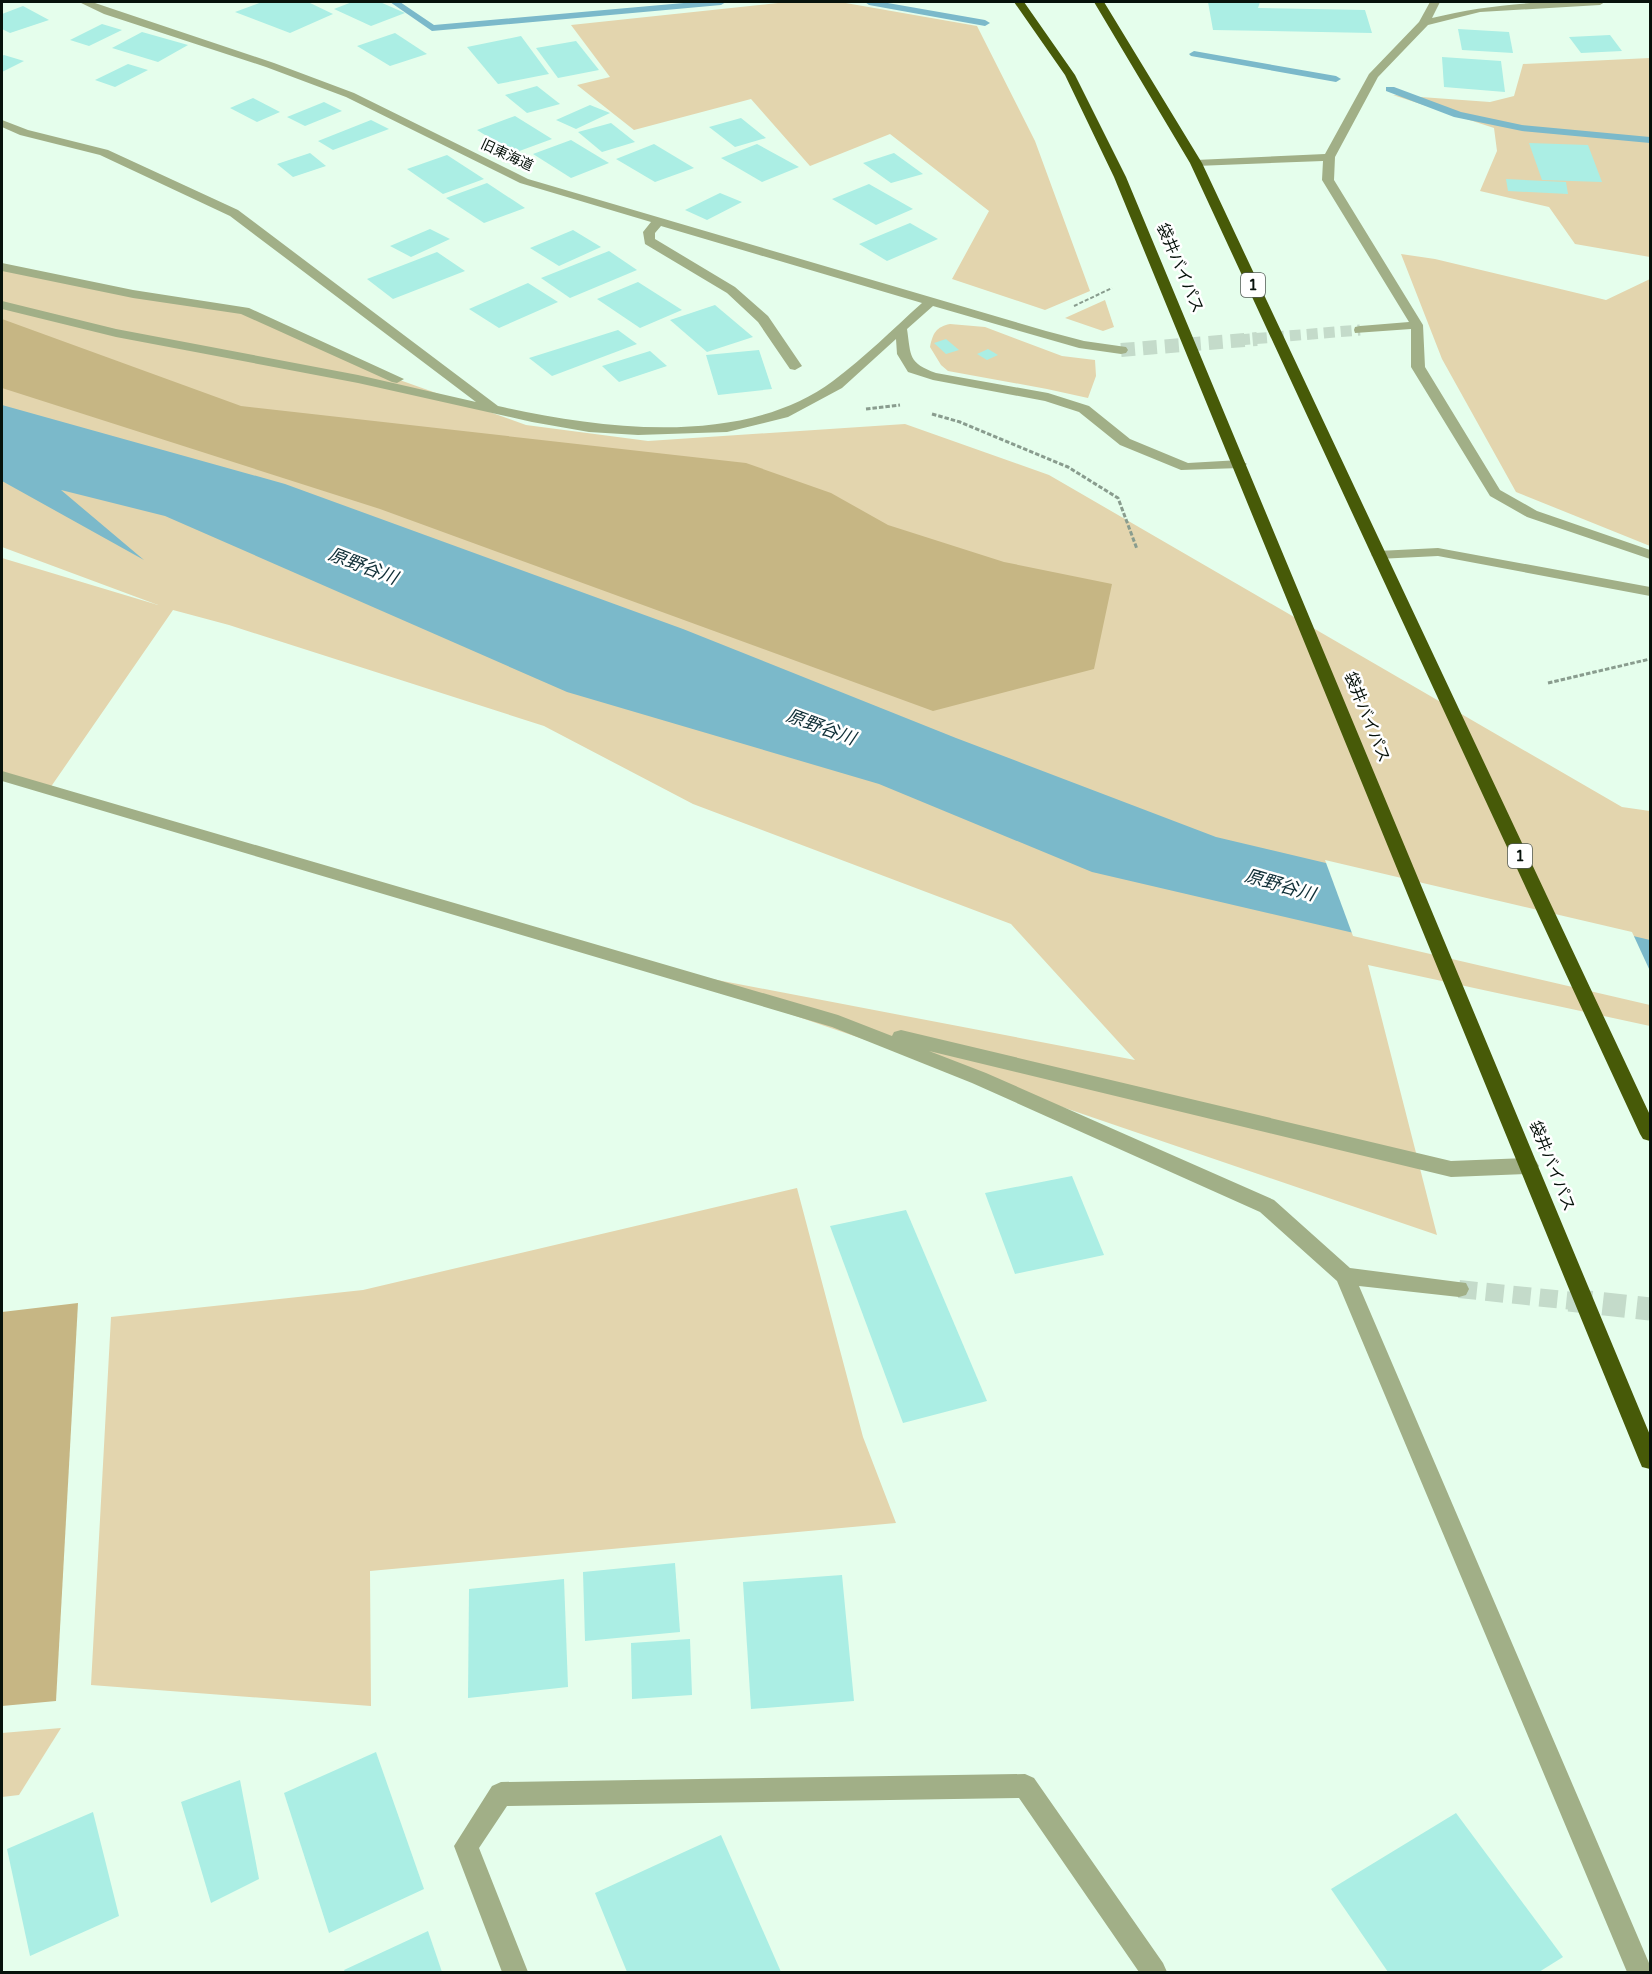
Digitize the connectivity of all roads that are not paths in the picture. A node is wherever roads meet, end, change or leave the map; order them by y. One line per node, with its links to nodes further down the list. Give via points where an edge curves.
1 (84, 2): 10 (street, 旧東海道, via 350,95 524,181)
2 (1019, 2): 21 (highway, 袋井バイパス, via 1070,75 1119,177)
3 (1099, 2): 9 (highway, 1)
4 (1435, 2): 6 (street)
5 (1600, 2): 6 (street, via 1480,9)
6 (1424, 23): 8 (street, via 1373,76)
7 (2, 123): 20 (street, via 24,133 128,160 234,213)
8 (1329, 157): 9 (street); 14 (street, via 1328,180)
9 (1196, 163): 22 (highway, 1)
10 (659, 221): 12 (street, 旧東海道); 18 (street, via 649,232 649,241 731,290 763,319)
11 (2, 267): 19 (street, via 133,294 244,311)
12 (930, 302): 15 (street); 17 (street, 旧東海道, via 1084,345)
13 (2, 305): 19 (street, via 116,333)
14 (1417, 325): 16 (street); 23 (street, via 1418,367 1495,493 1532,514)
15 (901, 328): 20 (street, via 837,385 766,420 727,428 589,428); 21 (street, via 904,354 913,369 1048,397 1084,409 1125,442 1186,467)
16 (1360, 330)
17 (1121, 350)
18 (795, 366)
19 (435, 396): 20 (street)
20 (498, 410)
21 (1240, 464): 28 (highway, 袋井バイパス)
22 (1378, 555): 24 (street, via 1438,552); 27 (highway, 1)
23 (1650, 555)
24 (1650, 592)
25 (2, 776): 26 (street)
26 (838, 1022): 28 (street, via 1451,1169); 29 (street, via 979,1078 1267,1206)
27 (1650, 1134)
28 (1529, 1166): 31 (highway, 袋井バイパス)
29 (1345, 1276): 30 (street); 34 (street)
30 (1459, 1289)
31 (1650, 1460)
32 (515, 1972): 33 (street, via 466,1846 501,1794 1025,1786)
33 (1154, 1972)
34 (1640, 1972)

